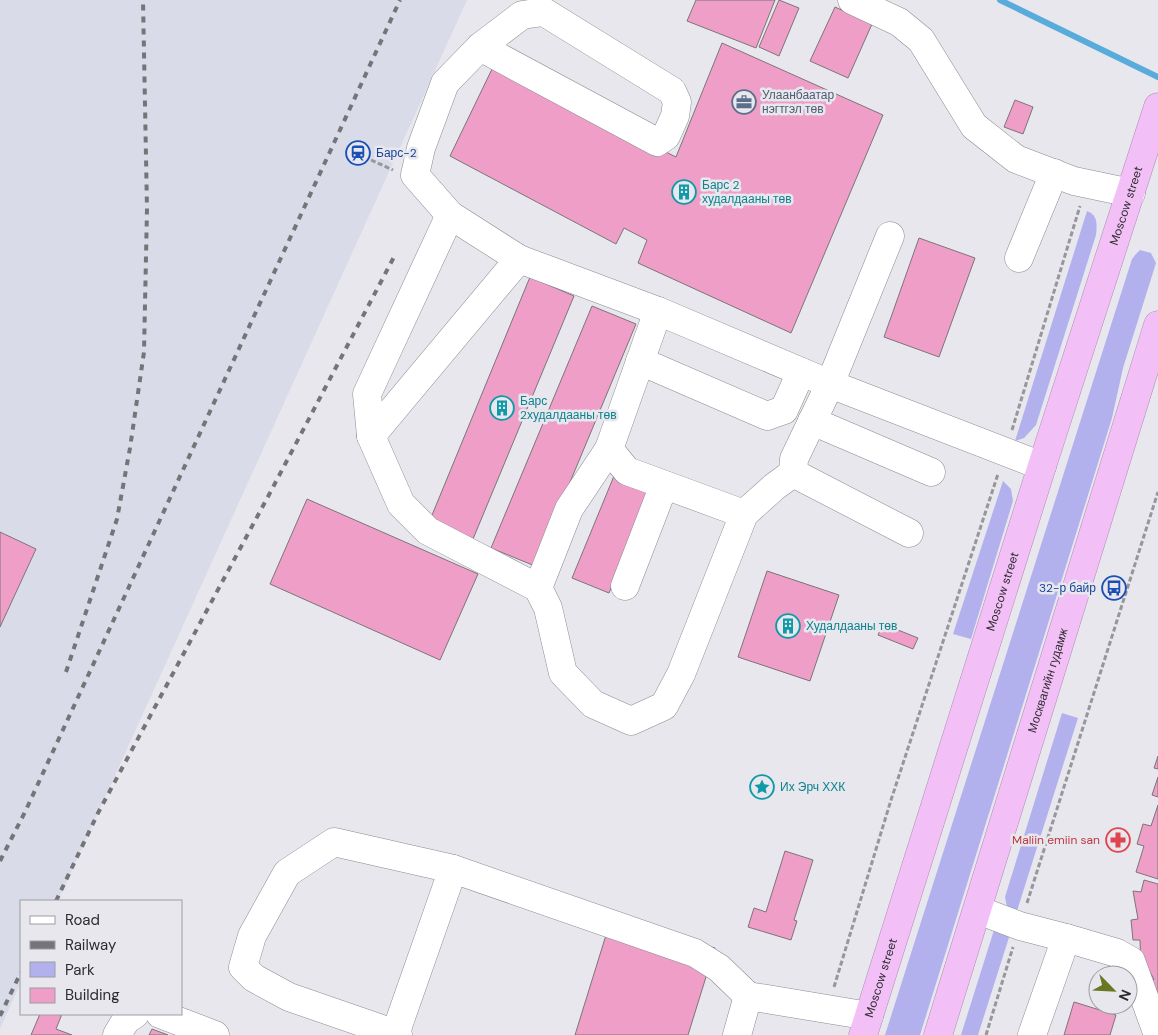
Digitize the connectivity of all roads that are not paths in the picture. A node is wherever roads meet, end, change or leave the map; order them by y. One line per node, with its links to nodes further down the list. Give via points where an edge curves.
1 (852, 0): 4 (lane, via 899,22 921,40 974,126 1016,159)
2 (480, 47): 2 (lane, via 657,142 666,136 675,116 677,102 672,91 544,12 522,15); 6 (lane, via 445,83 415,174)
3 (1158, 107): 5 (highway, Moscow street)
4 (1054, 173): 5 (lane); 8 (lane)
5 (1131, 193): 18 (highway, Moscow street)
6 (450, 215): 9 (lane); 16 (lane, via 367,394)
7 (890, 236): 14 (lane)
8 (1019, 258)
9 (519, 259): 10 (lane); 16 (lane)
10 (658, 311): 12 (lane); 13 (lane)
11 (1158, 325): 27 (highway, Москвагийн гудамж)
12 (640, 361): 13 (lane, via 767,416 784,410); 17 (lane)
13 (801, 372): 14 (lane)
14 (830, 384): 15 (lane); 18 (lane)
15 (812, 421): 19 (lane); 20 (lane, via 794,459)
16 (371, 436): 25 (lane, via 401,504 428,530)
17 (609, 450): 21 (lane, via 627,471); 25 (lane, via 569,509)
18 (1042, 466): 32 (highway, Moscow street)
19 (931, 472)
20 (793, 473): 22 (lane); 23 (lane)
21 (664, 485): 22 (lane); 24 (lane)
22 (744, 514): 25 (lane, via 681,674 664,706 631,721 593,704 563,672 548,608)
23 (909, 533)
24 (625, 586)
25 (538, 588)
26 (453, 869): 29 (lane, via 695,953 719,968); 35 (lane); 35 (lane, via 334,842 287,872 252,936 243,967 254,978 290,997)
27 (978, 910): 28 (lane, via 1020,926); 37 (highway, Москвагийн гудамж)
28 (1066, 938): 38 (lane); 39 (lane, via 1117,953 1132,961)
29 (748, 996): 32 (lane, via 827,1009); 36 (lane)
30 (134, 1015): 33 (lane, via 126,1020)
31 (163, 1015): 34 (lane)
32 (866, 1025)
33 (117, 1035)
34 (215, 1035)
35 (397, 1035)
36 (737, 1035)
37 (938, 1035)
38 (1032, 1035)
39 (1158, 1035)

